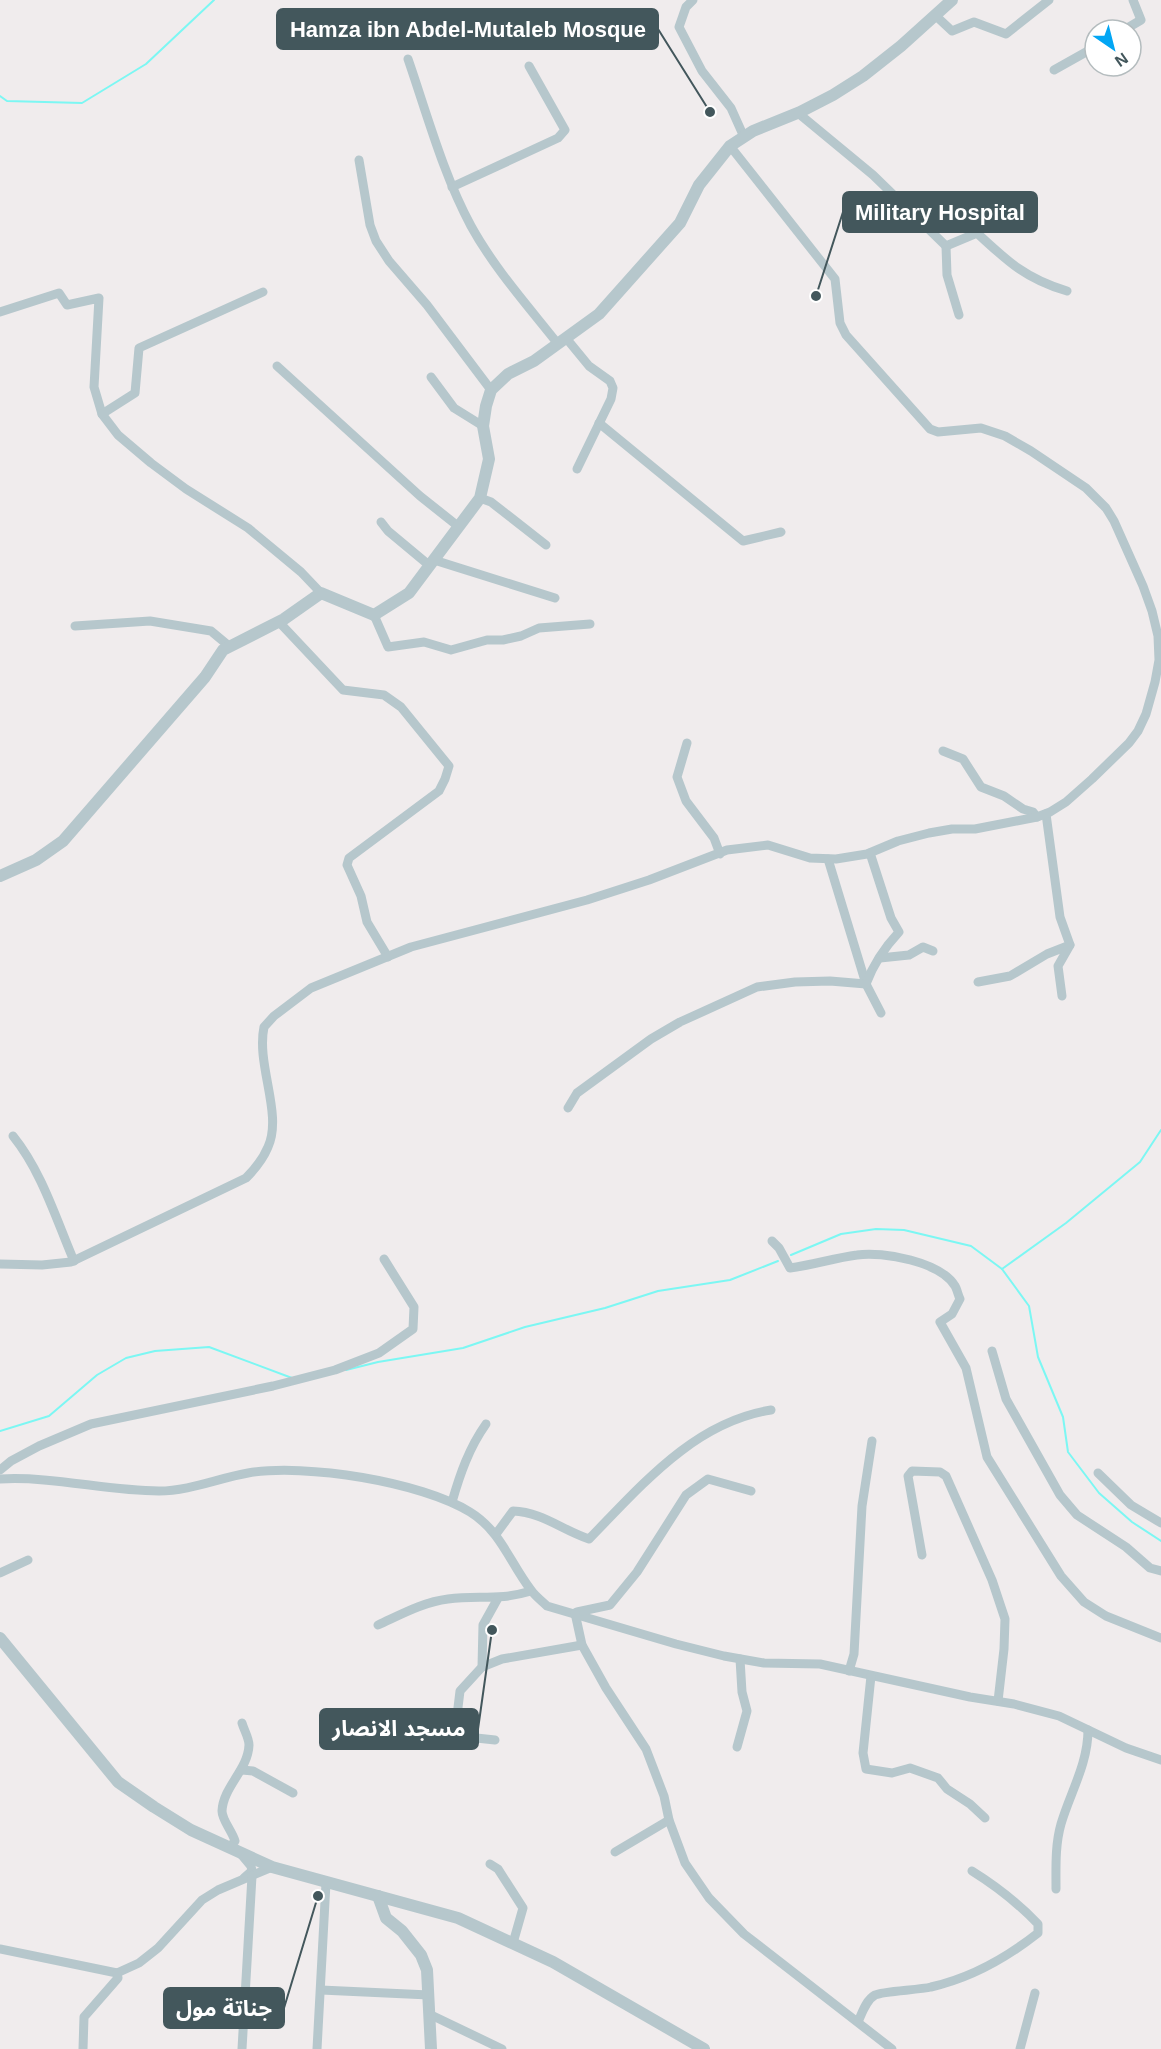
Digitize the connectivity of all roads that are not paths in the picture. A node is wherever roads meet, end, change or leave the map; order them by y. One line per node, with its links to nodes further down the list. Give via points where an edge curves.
1 (693, 0): 12 (street, via 679,27 702,71 731,108)
2 (952, 0): 5 (street)
3 (1049, 0): 5 (street, via 1006,34 974,22 952,31)
4 (1133, 0): 6 (street)
5 (936, 16): 11 (street, via 863,76)
6 (1140, 18)
7 (1083, 54): 10 (street)
8 (408, 59): 15 (street)
9 (529, 66): 15 (street, via 565,130 558,138)
10 (1054, 70)
11 (798, 113): 12 (street); 16 (street, via 873,175)
12 (744, 137): 13 (street)
13 (730, 146): 21 (street, via 699,185 680,223 598,314); 44 (street, via 835,279 840,323 846,335 930,429 938,432 981,428 1005,436 1086,488 1113,521 1152,611 1158,636 1155,682 1146,714 1129,743 1066,802)
14 (359, 160): 24 (street, via 376,241)
15 (452, 187): 21 (street, via 494,261)
16 (946, 246): 17 (street, via 977,233 1008,262 1042,284); 20 (street, via 947,275)
17 (1067, 291)
18 (262, 292): 25 (street, via 139,348 135,393)
19 (0, 312): 25 (street, via 59,292 67,305 99,298 94,387)
20 (959, 315)
21 (562, 341): 24 (street, via 508,374); 26 (street, via 610,381 613,388)
22 (277, 366): 31 (street)
23 (431, 377): 27 (street, via 454,408)
24 (491, 390): 27 (street)
25 (102, 414): 35 (street, via 118,435 151,463 248,528)
26 (599, 423): 28 (street); 32 (street, via 743,541)
27 (483, 426): 29 (street, via 489,459)
28 (577, 469)
29 (480, 498): 31 (street); 33 (street, via 491,502)
30 (381, 522): 34 (street)
31 (459, 527): 34 (street)
32 (781, 532)
33 (546, 545)
34 (432, 563): 36 (street); 37 (street, via 409,592)
35 (321, 593): 37 (street); 38 (street)
36 (555, 598)
37 (374, 615): 39 (street, via 388,646 424,642 451,650 521,636 539,628)
38 (279, 622): 41 (street); 51 (street, via 343,690 384,695 401,707 449,766 439,790 349,858 347,865 367,922)
39 (590, 624)
40 (75, 626): 41 (street, via 150,621 211,631)
41 (229, 646): 48 (street, via 63,841 36,860)
42 (687, 743): 45 (street, via 677,777 686,801 714,838)
43 (944, 751): 44 (street, via 963,759 981,787)
44 (1042, 816): 46 (street, via 929,833 898,840); 49 (street, via 1060,917)
45 (720, 853): 47 (street, via 768,845 800,856); 51 (street, via 608,893 447,936)
46 (870, 854): 47 (street); 52 (street, via 899,932)
47 (828, 859): 54 (street)
48 (0, 876)
49 (1070, 945): 53 (street, via 1010,976); 55 (street, via 1058,966)
50 (933, 951): 52 (street, via 923,946 909,955)
51 (388, 957): 61 (street, via 311,988 264,1027 261,1050 273,1124 269,1146 246,1178)
52 (880, 958): 54 (street)
53 (978, 982)
54 (866, 984): 56 (street); 57 (street, via 831,981 757,987 651,1039 577,1093)
55 (1062, 996)
56 (881, 1013)
57 (568, 1108)
58 (13, 1136): 61 (street, via 38,1175)
59 (772, 1241): 83 (street, via 789,1268 860,1254 896,1257 932,1266 955,1285 960,1299 952,1314 940,1322 966,1368 987,1457 1061,1576 1083,1602 1106,1616)
60 (384, 1259): 67 (street, via 414,1307 413,1329 379,1353 284,1383 91,1424 39,1446)
61 (74, 1261): 62 (street)
62 (0, 1264)
63 (992, 1351): 76 (street, via 1006,1399 1060,1495 1077,1515 1150,1568)
64 (771, 1410): 73 (street, via 725,1422 659,1467 589,1539 530,1511 513,1511)
65 (486, 1424): 71 (street, via 462,1467)
66 (872, 1441): 87 (street, via 862,1506 854,1654)
67 (0, 1470)
68 (1098, 1473): 72 (street, via 1131,1505)
69 (0, 1479): 71 (street, via 162,1491 250,1472 296,1470 355,1476 434,1494)
70 (751, 1491): 80 (street, via 708,1479 686,1495 637,1572 610,1605)
71 (452, 1502): 73 (street, via 486,1523)
72 (1161, 1523)
73 (496, 1534): 78 (street)
74 (922, 1555): 89 (street, via 908,1476 912,1471 940,1472 946,1476 992,1580 1005,1619)
75 (28, 1560): 77 (street)
76 (1161, 1570)
77 (0, 1573)
78 (531, 1591): 79 (street); 80 (street, via 547,1606)
79 (498, 1599): 81 (street, via 448,1599); 86 (street, via 483,1625)
80 (575, 1613): 84 (street); 85 (street)
81 (378, 1624)
82 (0, 1638): 99 (street, via 118,1782 191,1830)
83 (1161, 1638)
84 (582, 1646): 86 (street, via 502,1659); 98 (street, via 646,1749)
85 (740, 1659): 87 (street, via 820,1664); 93 (street, via 747,1711)
86 (482, 1667): 92 (street, via 460,1692 458,1736)
87 (849, 1671): 88 (street)
88 (871, 1676): 89 (street); 97 (street, via 863,1753 866,1768 892,1773 910,1768 938,1778 947,1790)
89 (998, 1701): 91 (street, via 1059,1716)
90 (242, 1723): 95 (street, via 249,1744)
91 (1088, 1730): 94 (street); 106 (street, via 1088,1745 1056,1844)
92 (495, 1740)
93 (738, 1747)
94 (1161, 1761)
95 (242, 1770): 96 (street, via 253,1771); 99 (street, via 224,1799 222,1814 235,1841)
96 (293, 1793)
97 (984, 1818)
98 (669, 1820): 100 (street); 115 (street, via 685,1863 709,1898 744,1934)
99 (234, 1850): 102 (street); 104 (street, via 251,1866)
100 (615, 1852)
101 (490, 1864): 108 (street, via 498,1869 523,1908)
102 (272, 1867): 104 (street); 105 (street)
103 (972, 1870): 115 (street, via 1031,1916 1038,1924 1038,1933 1000,1961 963,1978 876,1994 867,2002)
104 (247, 1878): 110 (street, via 202,1900 158,1948); 117 (street)
105 (326, 1882): 107 (street); 111 (street)
106 (1056, 1889)
107 (378, 1896): 108 (street, via 458,1918); 113 (street, via 386,1918 421,1955)
108 (513, 1943): 121 (street)
109 (0, 1949): 110 (street)
110 (117, 1973): 116 (street, via 118,1978 84,2017)
111 (321, 1990): 113 (street); 118 (street)
112 (1035, 1993): 123 (street)
113 (429, 1995): 114 (street)
114 (429, 2014): 119 (street); 120 (street)
115 (858, 2022): 122 (street)
116 (83, 2049)
117 (242, 2049)
118 (317, 2049)
119 (431, 2049)
120 (502, 2049)
121 (704, 2049)
122 (892, 2049)
123 (1020, 2049)

